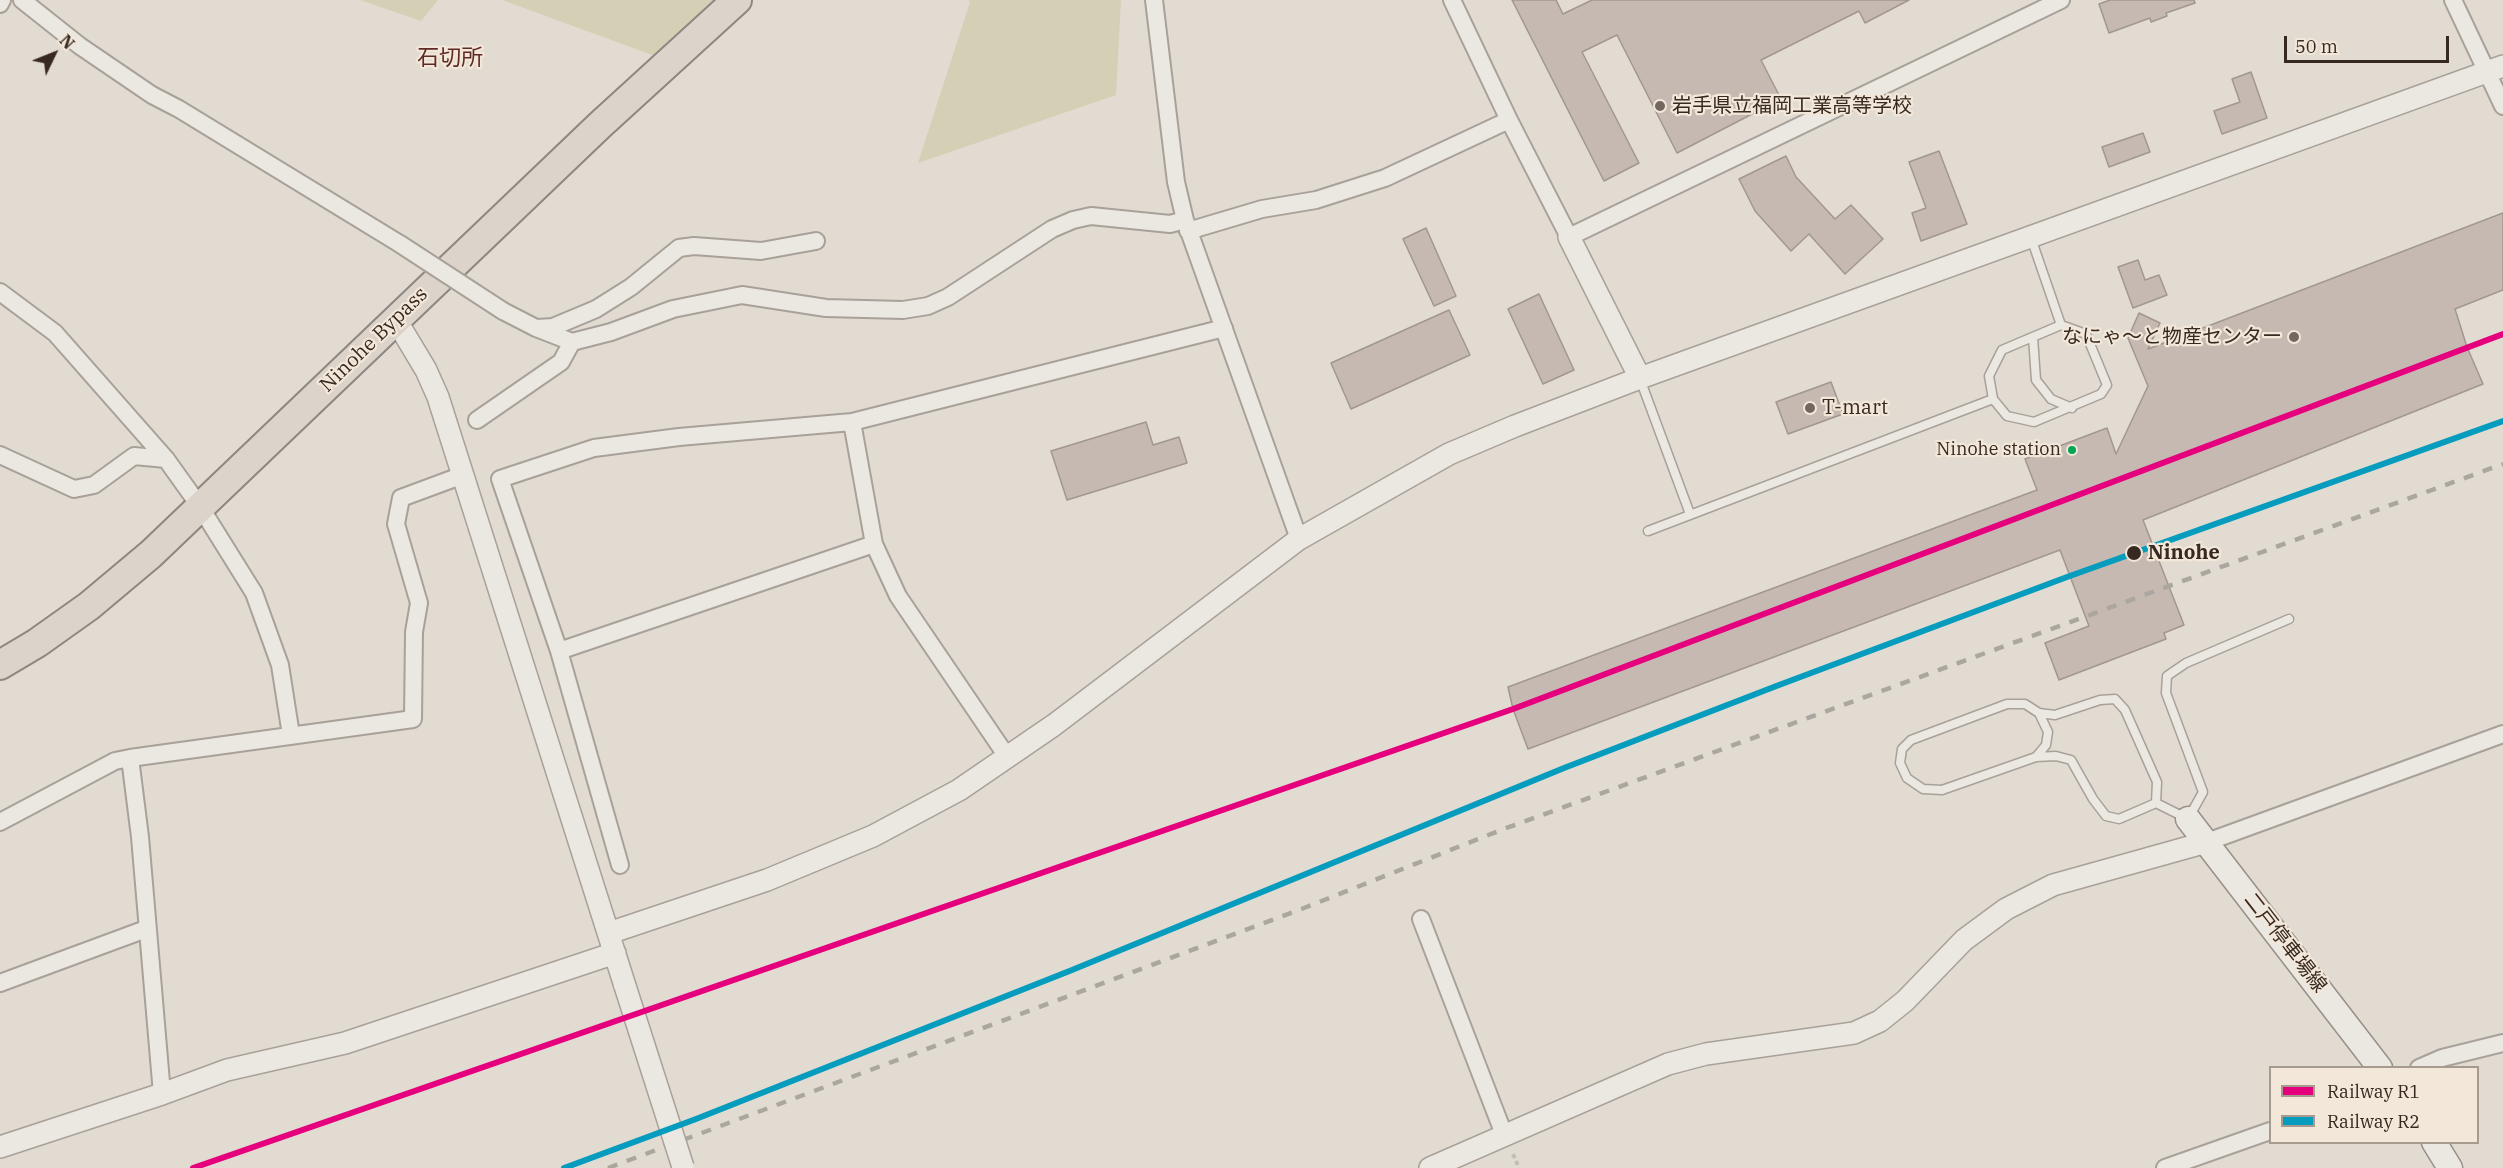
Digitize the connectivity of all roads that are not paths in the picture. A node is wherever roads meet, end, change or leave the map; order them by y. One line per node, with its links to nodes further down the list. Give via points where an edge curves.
1 (22, 0): 17 (street, bridge, via 152,95)
2 (737, 0): 15 (highway, Ninohe Bypass)
3 (1154, 0): 10 (street, via 1176,183)
4 (1452, 0): 9 (street)
5 (2061, 0): 11 (street)
6 (2453, 0): 7 (street)
7 (2496, 70): 8 (street); 12 (street)
8 (2503, 106)
9 (1509, 120): 10 (street, via 1385,178 1316,200); 11 (street)
10 (1187, 226): 18 (street); 20 (street, via 1090,216 1073,220 928,306 903,310 826,308 742,295 673,309)
11 (1569, 237): 21 (street)
12 (2031, 238): 16 (lane); 21 (street)
13 (816, 241): 17 (street, via 761,251 679,248 596,309 553,327)
14 (0, 292): 27 (street, via 55,333)
15 (396, 320): 28 (street, via 434,388); 29 (highway, Ninohe Bypass)
16 (2061, 326): 19 (lane); 23 (lane, via 2086,334 2107,385 2101,394)
17 (536, 328): 20 (street)
18 (1224, 328): 25 (street); 32 (street)
19 (2033, 337): 22 (lane, via 2002,350 1989,376); 23 (lane, via 2036,380 2051,399)
20 (572, 342): 24 (street, via 561,362)
21 (1640, 378): 30 (lane); 32 (street, via 1449,454)
22 (1993, 399): 23 (lane, via 2007,416 2034,422); 30 (lane)
23 (2072, 408)
24 (477, 420)
25 (852, 422): 33 (street); 35 (street, via 594,448 500,479)
26 (0, 455): 27 (street, via 74,489 94,485 134,456)
27 (166, 459): 29 (street)
28 (463, 474): 39 (street, via 401,498 396,524 419,603 414,632 413,718); 50 (street)
29 (201, 508): 36 (highway, Ninohe Bypass, via 89,606); 39 (street, via 254,593 280,665)
30 (1689, 514): 31 (lane)
31 (1648, 531)
32 (1299, 539): 42 (street)
33 (874, 544): 35 (street); 42 (street, via 898,596)
34 (2289, 619): 44 (lane, via 2186,663 2167,676 2166,693 2203,792)
35 (559, 651): 47 (street)
36 (0, 665)
37 (2039, 713): 40 (lane, via 2048,732 2046,745); 40 (lane, via 2025,704 2007,704 1911,740 1902,749 1900,763 1907,778 1923,789 1942,790); 43 (lane, via 2055,715 2115,699 2125,710 2157,782)
38 (2503, 734): 46 (street)
39 (291, 735): 41 (street)
40 (2036, 757): 43 (lane, via 2071,760 2106,816 2119,819)
41 (130, 758): 45 (street, via 115,761); 49 (street)
42 (1008, 758): 50 (street, via 959,790 873,836)
43 (2156, 802): 44 (lane)
44 (2188, 819): 46 (main road, 二戸停車場線)
45 (0, 822)
46 (2207, 842): 53 (main road, 二戸停車場線); 57 (street, via 2053,885 2006,909 1964,940 1905,1001 1880,1021 1854,1033 1706,1054 1668,1065)
47 (620, 865)
48 (1421, 919): 57 (street)
49 (146, 929): 51 (street); 55 (street)
50 (612, 943): 55 (street, via 345,1043 227,1070); 60 (street, bridge)
51 (0, 983)
52 (2503, 1043): 54 (street)
53 (2377, 1066)
54 (2424, 1066)
55 (162, 1094): 59 (street)
56 (2269, 1132): 62 (street)
57 (1505, 1137): 61 (street)
58 (2435, 1144): 63 (main road)
59 (0, 1147)
60 (684, 1168)
61 (1430, 1168)
62 (2165, 1168)
63 (2450, 1168)

